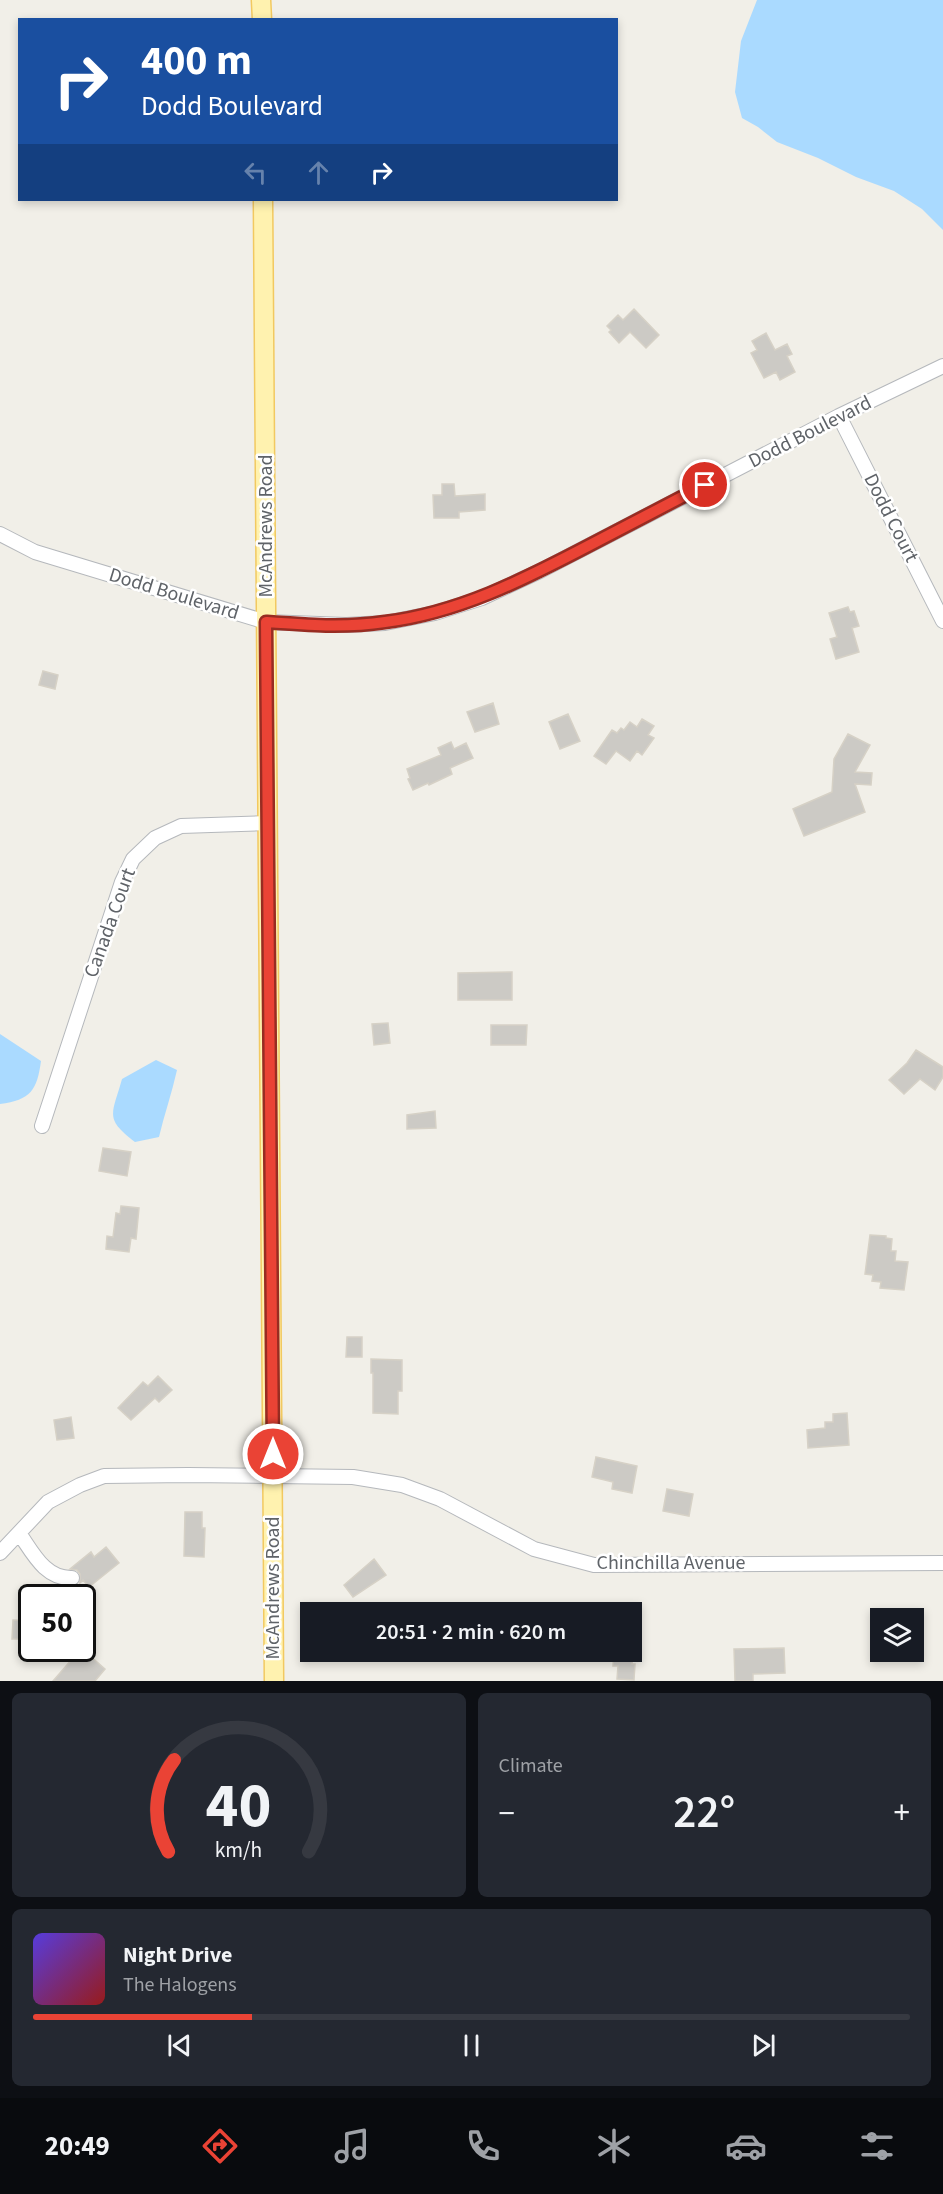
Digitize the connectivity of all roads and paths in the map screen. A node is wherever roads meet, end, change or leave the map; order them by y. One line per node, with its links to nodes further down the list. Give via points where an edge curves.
1 (261, 0): 2 (main road)
2 (262, 18)
3 (263, 201): 8 (main road, McAndrews Road)
4 (943, 366): 5 (street, Dodd Boulevard)
5 (839, 416): 7 (street, Dodd Court); 8 (street, Dodd Boulevard, via 482,598 435,613 385,622)
6 (0, 534): 8 (street, Dodd Boulevard, via 35,552)
7 (943, 621)
8 (266, 622): 9 (main road, McAndrews Road)
9 (268, 823): 10 (street, Canada Court, via 181,826 155,838 133,859); 11 (main road, McAndrews Road)
10 (42, 1126)
11 (273, 1477): 12 (street, Chinchilla Avenue, via 104,1476 48,1502); 14 (street, Chinchilla Avenue, via 353,1477 402,1485 440,1499 534,1549 594,1565); 16 (main road, McAndrews Road)
12 (19, 1533): 13 (street, Chinchilla Avenue); 15 (street, via 51,1575)
13 (0, 1553)
14 (943, 1563)
15 (72, 1578)
16 (274, 1681)

